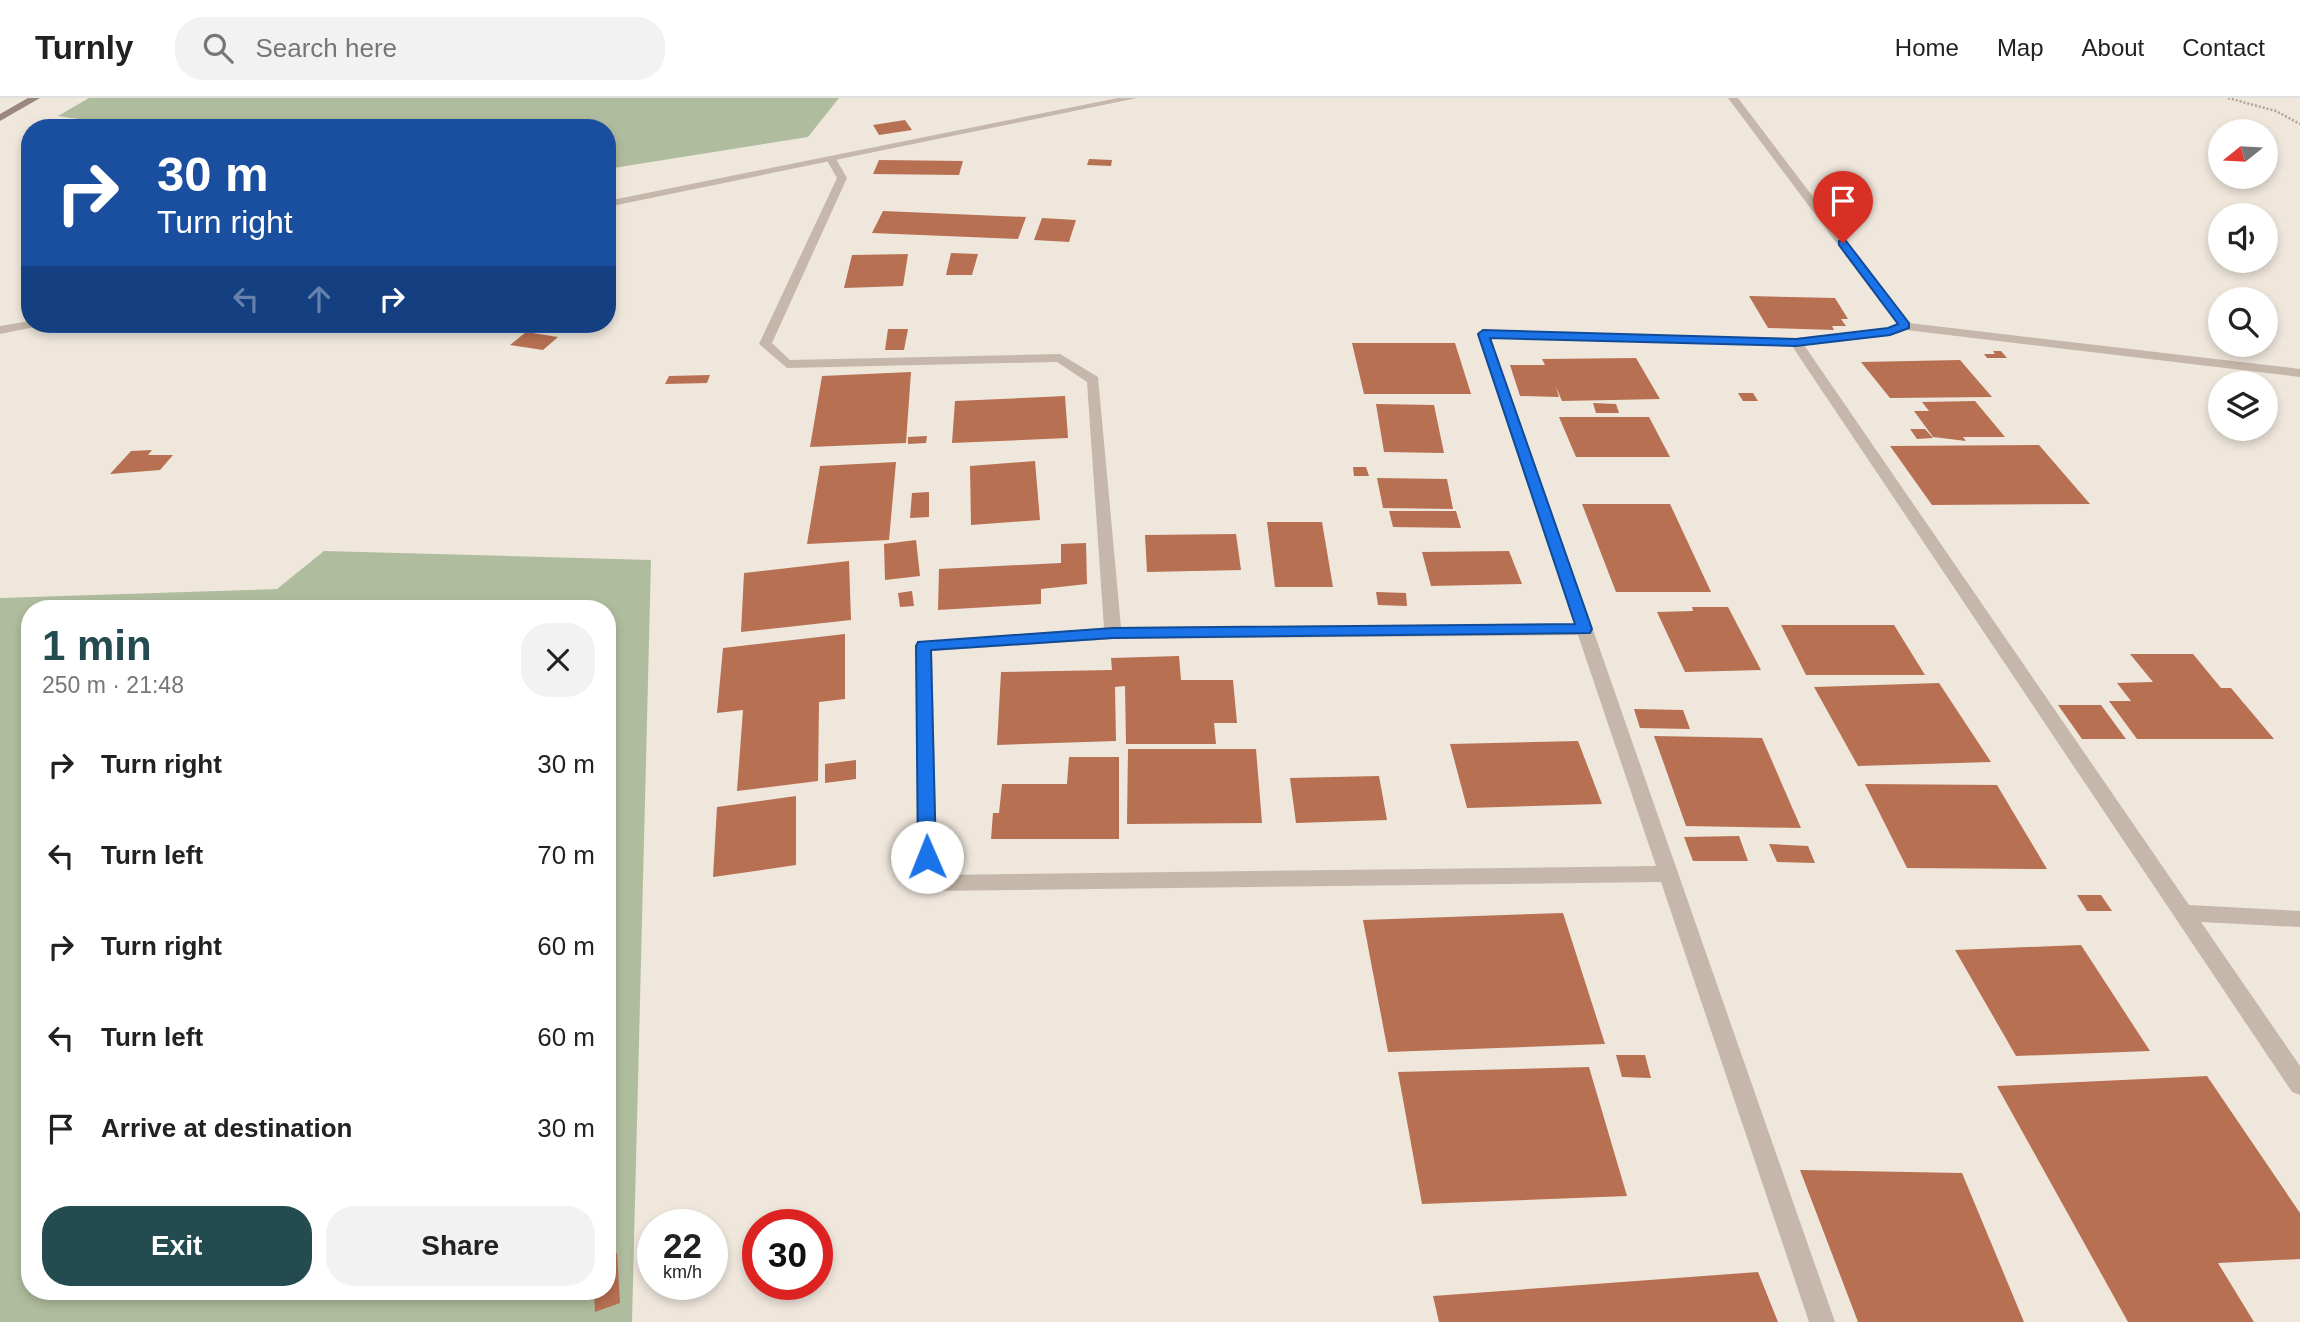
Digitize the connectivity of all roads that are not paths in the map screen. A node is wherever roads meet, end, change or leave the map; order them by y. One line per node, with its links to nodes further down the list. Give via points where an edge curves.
1 (35, 98): 4 (main road)
2 (1132, 98): 5 (street)
3 (1733, 98): 8 (street)
4 (0, 118)
5 (831, 159): 6 (street); 13 (street, via 842,178 765,344 788,364 1060,359 1093,380)
6 (616, 202)
7 (21, 326): 9 (street)
8 (1905, 326): 10 (street, via 1890,332); 11 (street)
9 (0, 330)
10 (1796, 342): 12 (street, via 1483,334); 15 (street)
11 (2300, 373)
12 (1585, 629): 13 (street); 14 (street)
13 (1113, 633): 14 (street, via 924,646 928,883)
14 (1668, 874): 18 (street)
15 (2184, 913): 16 (street); 17 (street)
16 (2300, 919)
17 (2300, 1085)
18 (1822, 1322)

